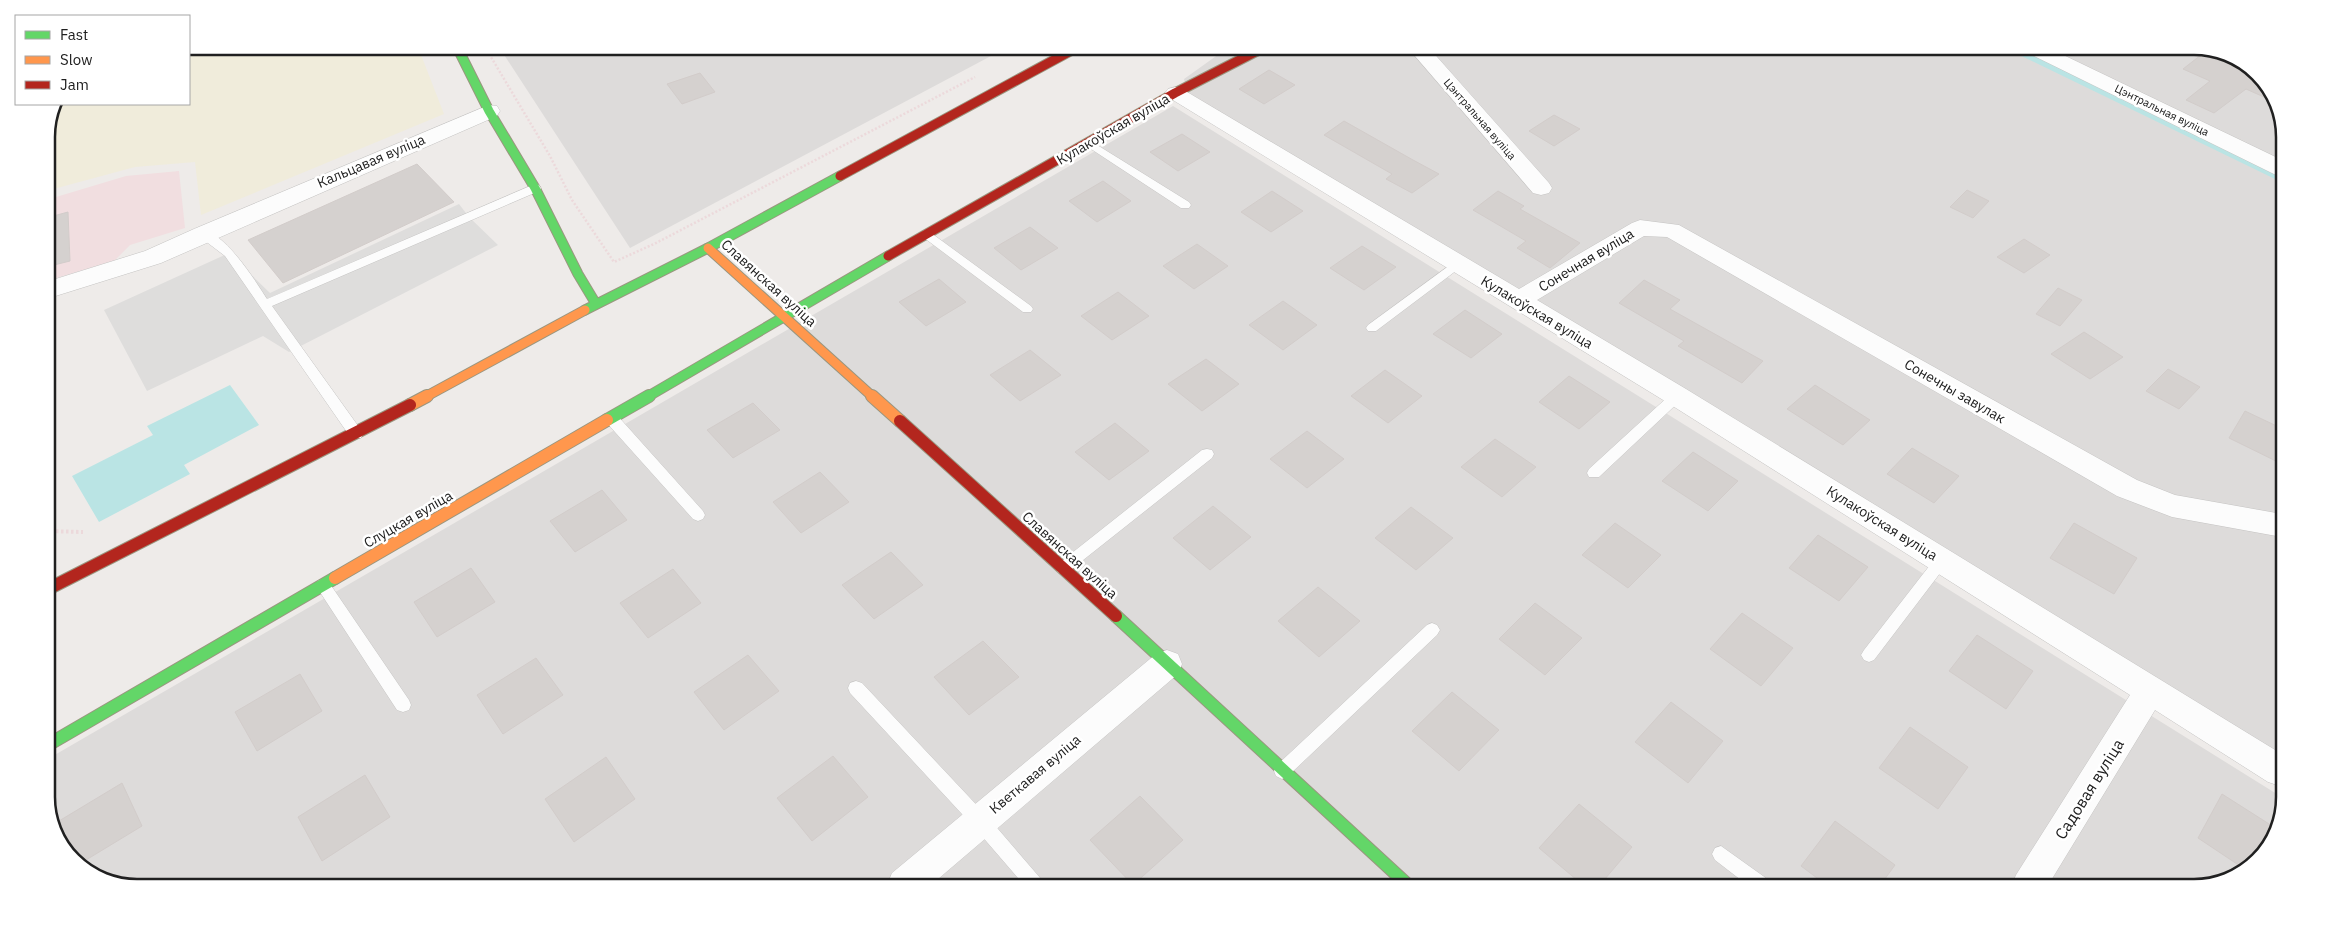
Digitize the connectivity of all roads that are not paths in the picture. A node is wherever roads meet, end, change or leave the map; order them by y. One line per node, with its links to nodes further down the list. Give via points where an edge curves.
1 (461, 55): 7 (street)
2 (1063, 55): 16 (street)
3 (1249, 55): 6 (street)
4 (1424, 55): 11 (street, Цэнтральная вуліца)
5 (2047, 55): 9 (street, Цэнтральная вуліца)
6 (1182, 89): 8 (street, Кулакоўская вуліца); 17 (street, Кулакоўская вуліца)
7 (489, 111): 10 (street); 14 (street, Кальцавая вуліца)
8 (1088, 143): 12 (lane); 15 (street, Кулакоўская вуліца)
9 (2276, 166)
10 (536, 188): 20 (lane); 21 (street)
11 (1541, 188)
12 (1185, 205)
13 (1640, 228): 19 (street, Сонечная вуліца); 31 (street, Сонечны завулак, via 1671,230 1699,244 2127,488 2172,506)
14 (202, 234): 18 (street, Кальцавая вуліца, via 153,257); 20 (lane, via 229,253)
15 (927, 234): 22 (lane); 23 (street, Кулакоўская вуліца)
16 (708, 248): 21 (street); 23 (street, Славянская вуліца)
17 (1457, 264): 19 (street, Кулакоўская вуліца); 24 (lane)
18 (55, 288)
19 (1525, 296): 25 (street, Кулакоўская вуліца)
20 (266, 304): 27 (lane, via 312,375)
21 (596, 304): 27 (street)
22 (1027, 309)
23 (784, 317): 26 (street, Слуцкая вуліца); 33 (street, Славянская вуліца)
24 (1372, 328)
25 (1677, 396): 29 (lane); 32 (street, Кулакоўская вуліца)
26 (611, 418): 30 (lane); 35 (street, Слуцкая вуліца)
27 (356, 434): 34 (street)
28 (1207, 454): 33 (lane)
29 (1594, 473)
30 (698, 516)
31 (2276, 525)
32 (1942, 560): 37 (lane); 40 (street, Кулакоўская вуліца)
33 (1062, 568): 38 (street, Славянская вуліца)
34 (55, 585)
35 (323, 585): 41 (lane); 42 (street, Слуцкая вуліца)
36 (1432, 630): 44 (lane)
37 (1869, 655)
38 (1167, 664): 44 (street, Славянская вуліца); 45 (street, Кветкавая вуліца)
39 (856, 688): 45 (lane)
40 (2150, 691): 43 (street, Кулакоўская вуліца); 51 (street, Садовая вуліца)
41 (403, 705)
42 (55, 741)
43 (2276, 769)
44 (1282, 771): 49 (street, Славянская вуліца)
45 (980, 821): 47 (street, Кветкавая вуліца); 48 (lane)
46 (1721, 854): 50 (lane)
47 (911, 879)
48 (1030, 879)
49 (1401, 879)
50 (1754, 879)
51 (2033, 879)

